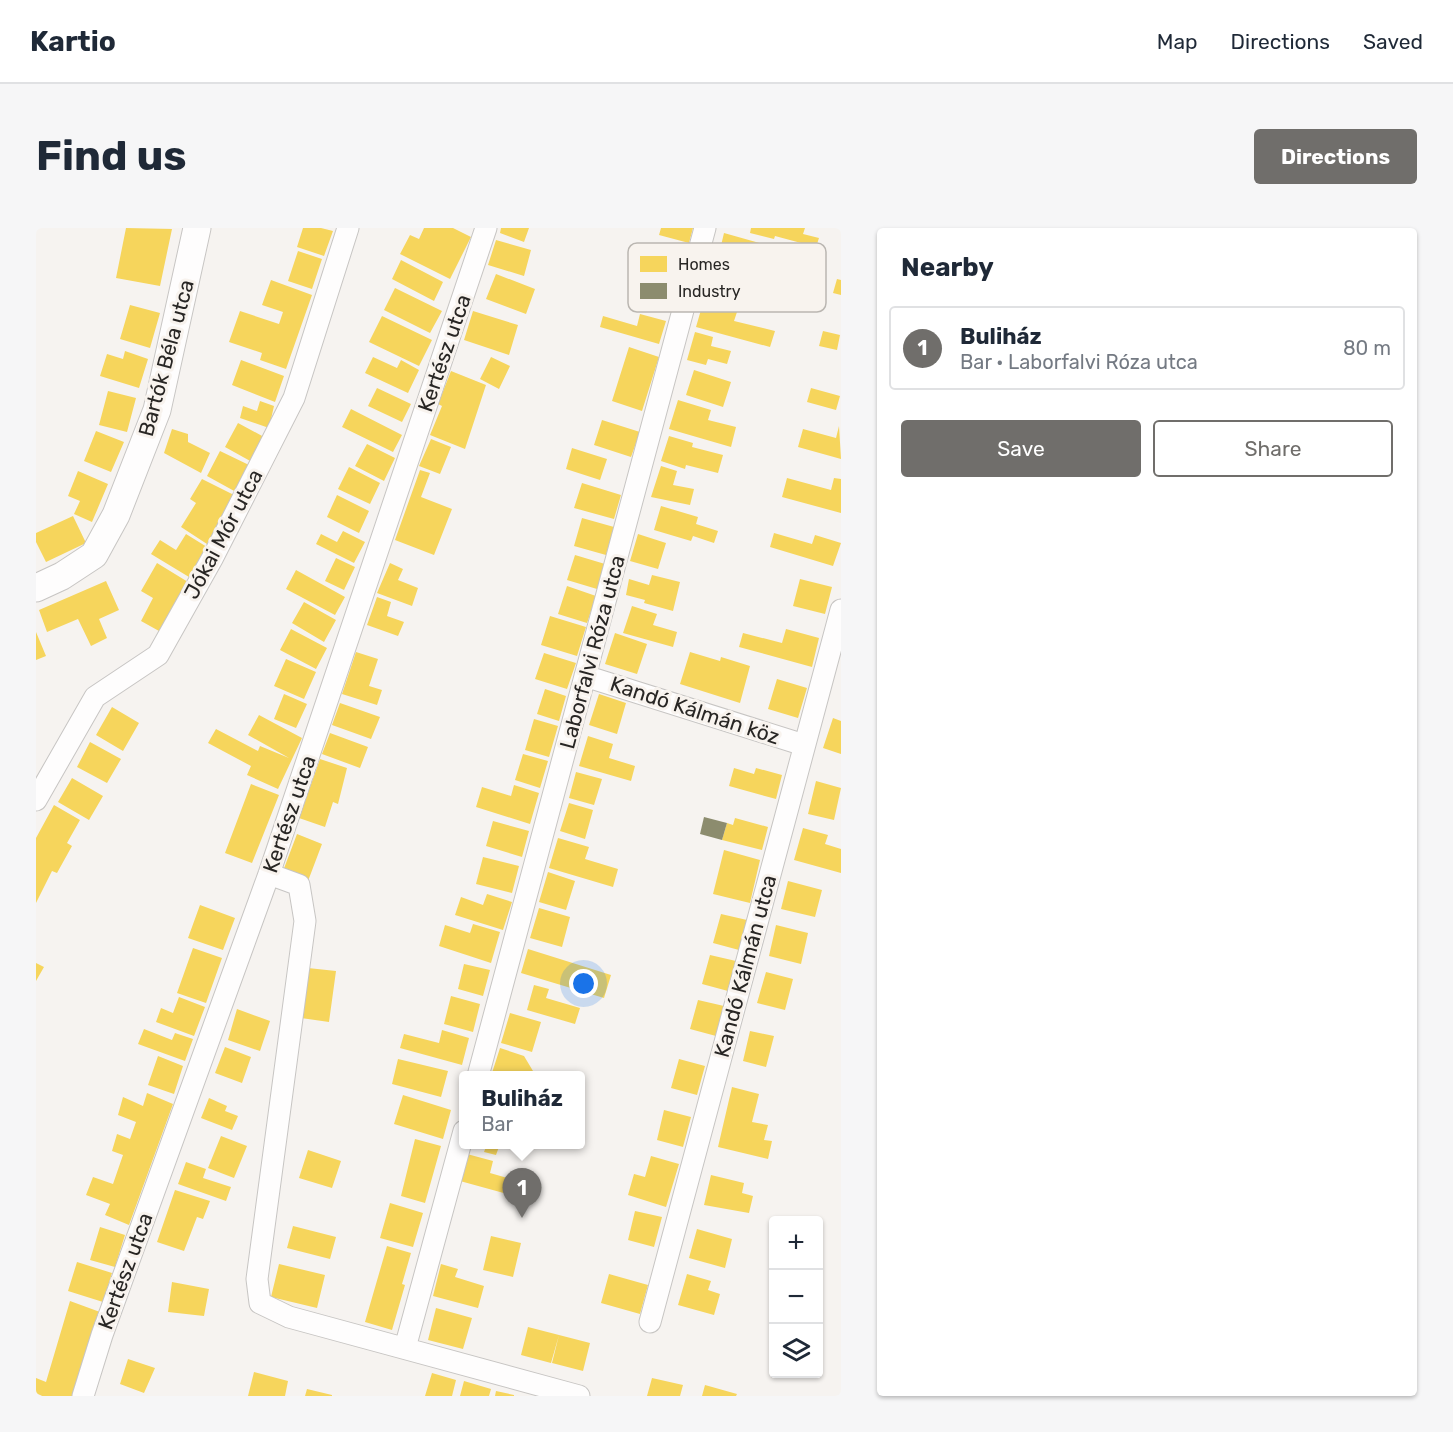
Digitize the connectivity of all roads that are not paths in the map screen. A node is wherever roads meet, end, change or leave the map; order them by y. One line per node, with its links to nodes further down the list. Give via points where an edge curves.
1 (197, 228): 7 (street, Bartók Béla utca, via 157,410 116,515 94,555)
2 (348, 228): 11 (street, Jókai Mór utca, via 294,398 213,557 159,655 95,697)
3 (486, 228): 12 (street, Kertész utca)
4 (705, 228): 5 (street, Laborfalvi Róza utca)
5 (701, 243)
6 (682, 312): 9 (street, Laborfalvi Róza utca)
7 (36, 588)
8 (841, 610): 10 (street, Kandó Kálmán utca)
9 (585, 676): 10 (street, Kandó Kálmán köz); 13 (street, Laborfalvi Róza utca)
10 (804, 745): 15 (street, Kandó Kálmán utca)
11 (36, 800)
12 (268, 874): 16 (street, via 299,885 304,921 257,1279 260,1303 289,1317); 17 (street, Kertész utca)
13 (479, 1071)
14 (459, 1149): 16 (street)
15 (650, 1322)
16 (405, 1348): 18 (street)
17 (83, 1396)
18 (579, 1396)

